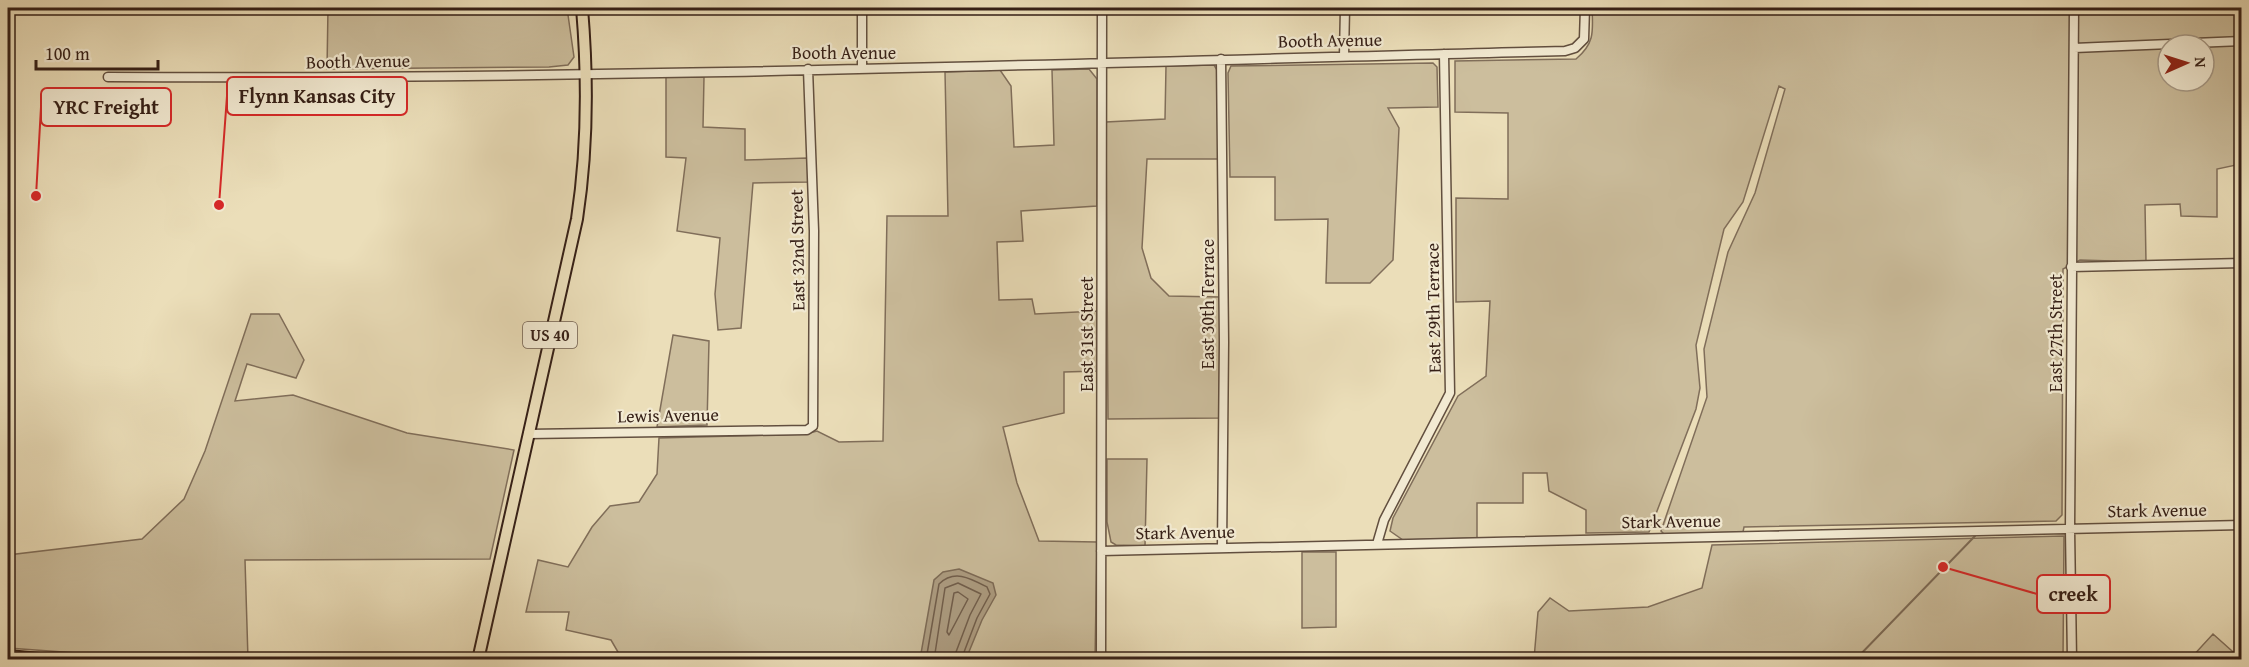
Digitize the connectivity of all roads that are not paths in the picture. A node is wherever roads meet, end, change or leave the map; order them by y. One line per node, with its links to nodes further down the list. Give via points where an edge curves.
1 (582, 8): 15 (main road, US 40)
2 (862, 8): 13 (street)
3 (1102, 8): 12 (street, East 31st Street)
4 (1345, 8): 10 (street)
5 (1585, 8): 9 (street, Booth Avenue, via 1586,29 1579,45 1565,51)
6 (2074, 8): 8 (street, East 27th Street)
7 (2241, 41): 8 (street)
8 (2074, 48): 18 (street, East 27th Street)
9 (1444, 54): 10 (street, Booth Avenue); 23 (street, East 29th Terrace, via 1450,393 1384,520)
10 (1344, 56): 11 (street, Booth Avenue)
11 (1221, 59): 12 (street, Booth Avenue); 24 (street, East 30th Terrace)
12 (1102, 63): 13 (street, Booth Avenue); 25 (street, East 31st Street)
13 (862, 68): 14 (street, Booth Avenue)
14 (808, 69): 15 (street, Booth Avenue); 19 (street, East 32nd Street, via 815,421)
15 (587, 73): 16 (street, Booth Avenue, via 359,79); 20 (main road, US 40, via 585,169 578,219)
16 (108, 77)
17 (2241, 263): 18 (street)
18 (2072, 267): 22 (street, East 27th Street)
19 (809, 429): 20 (street, Lewis Avenue)
20 (528, 434): 28 (main road, US 40)
21 (2241, 525): 22 (street, Stark Avenue)
22 (2070, 529): 23 (street, Stark Avenue); 30 (street, East 27th Street)
23 (1377, 544): 24 (street, Stark Avenue)
24 (1222, 548): 25 (street, Stark Avenue)
25 (1101, 551): 29 (street, East 31st Street)
26 (8, 656): 27 (main road)
27 (51, 660)
28 (478, 660)
29 (1101, 660)
30 (2072, 660)

